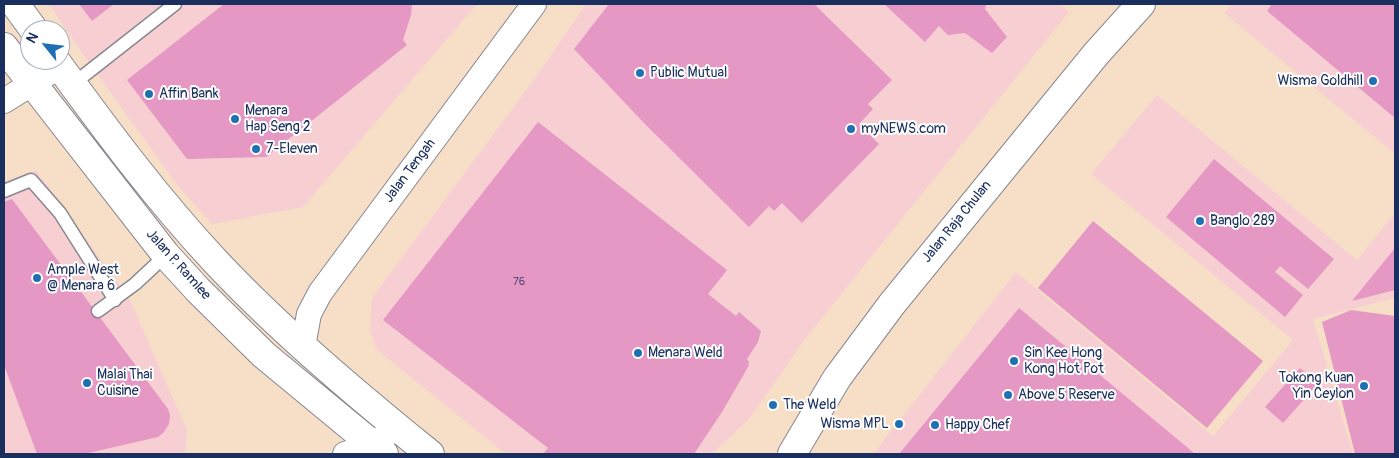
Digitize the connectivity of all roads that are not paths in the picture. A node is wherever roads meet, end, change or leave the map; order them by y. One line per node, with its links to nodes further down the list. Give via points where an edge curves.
1 (15, 4): 5 (street)
2 (174, 4): 7 (lane)
3 (534, 4): 15 (street, Jalan Tengah, via 320,293 309,314)
4 (1141, 4): 20 (street, Jalan Raja Chulan, via 1096,54 897,297 837,378)
5 (27, 20)
6 (4, 47): 9 (street, Jalan P. Ramlee)
7 (70, 66)
8 (63, 70): 9 (street); 15 (street, via 156,194 216,261)
9 (32, 84): 10 (street); 12 (street, Jalan P. Ramlee)
10 (4, 101)
11 (4, 191): 13 (lane, via 31,180 60,213)
12 (166, 255): 13 (lane); 17 (street, Jalan P. Ramlee, via 264,355)
13 (115, 300): 14 (lane)
14 (98, 311)
15 (303, 346): 16 (street)
16 (397, 427): 17 (street); 19 (street)
17 (378, 450): 18 (street)
18 (345, 454)
19 (430, 454)
20 (792, 454)

